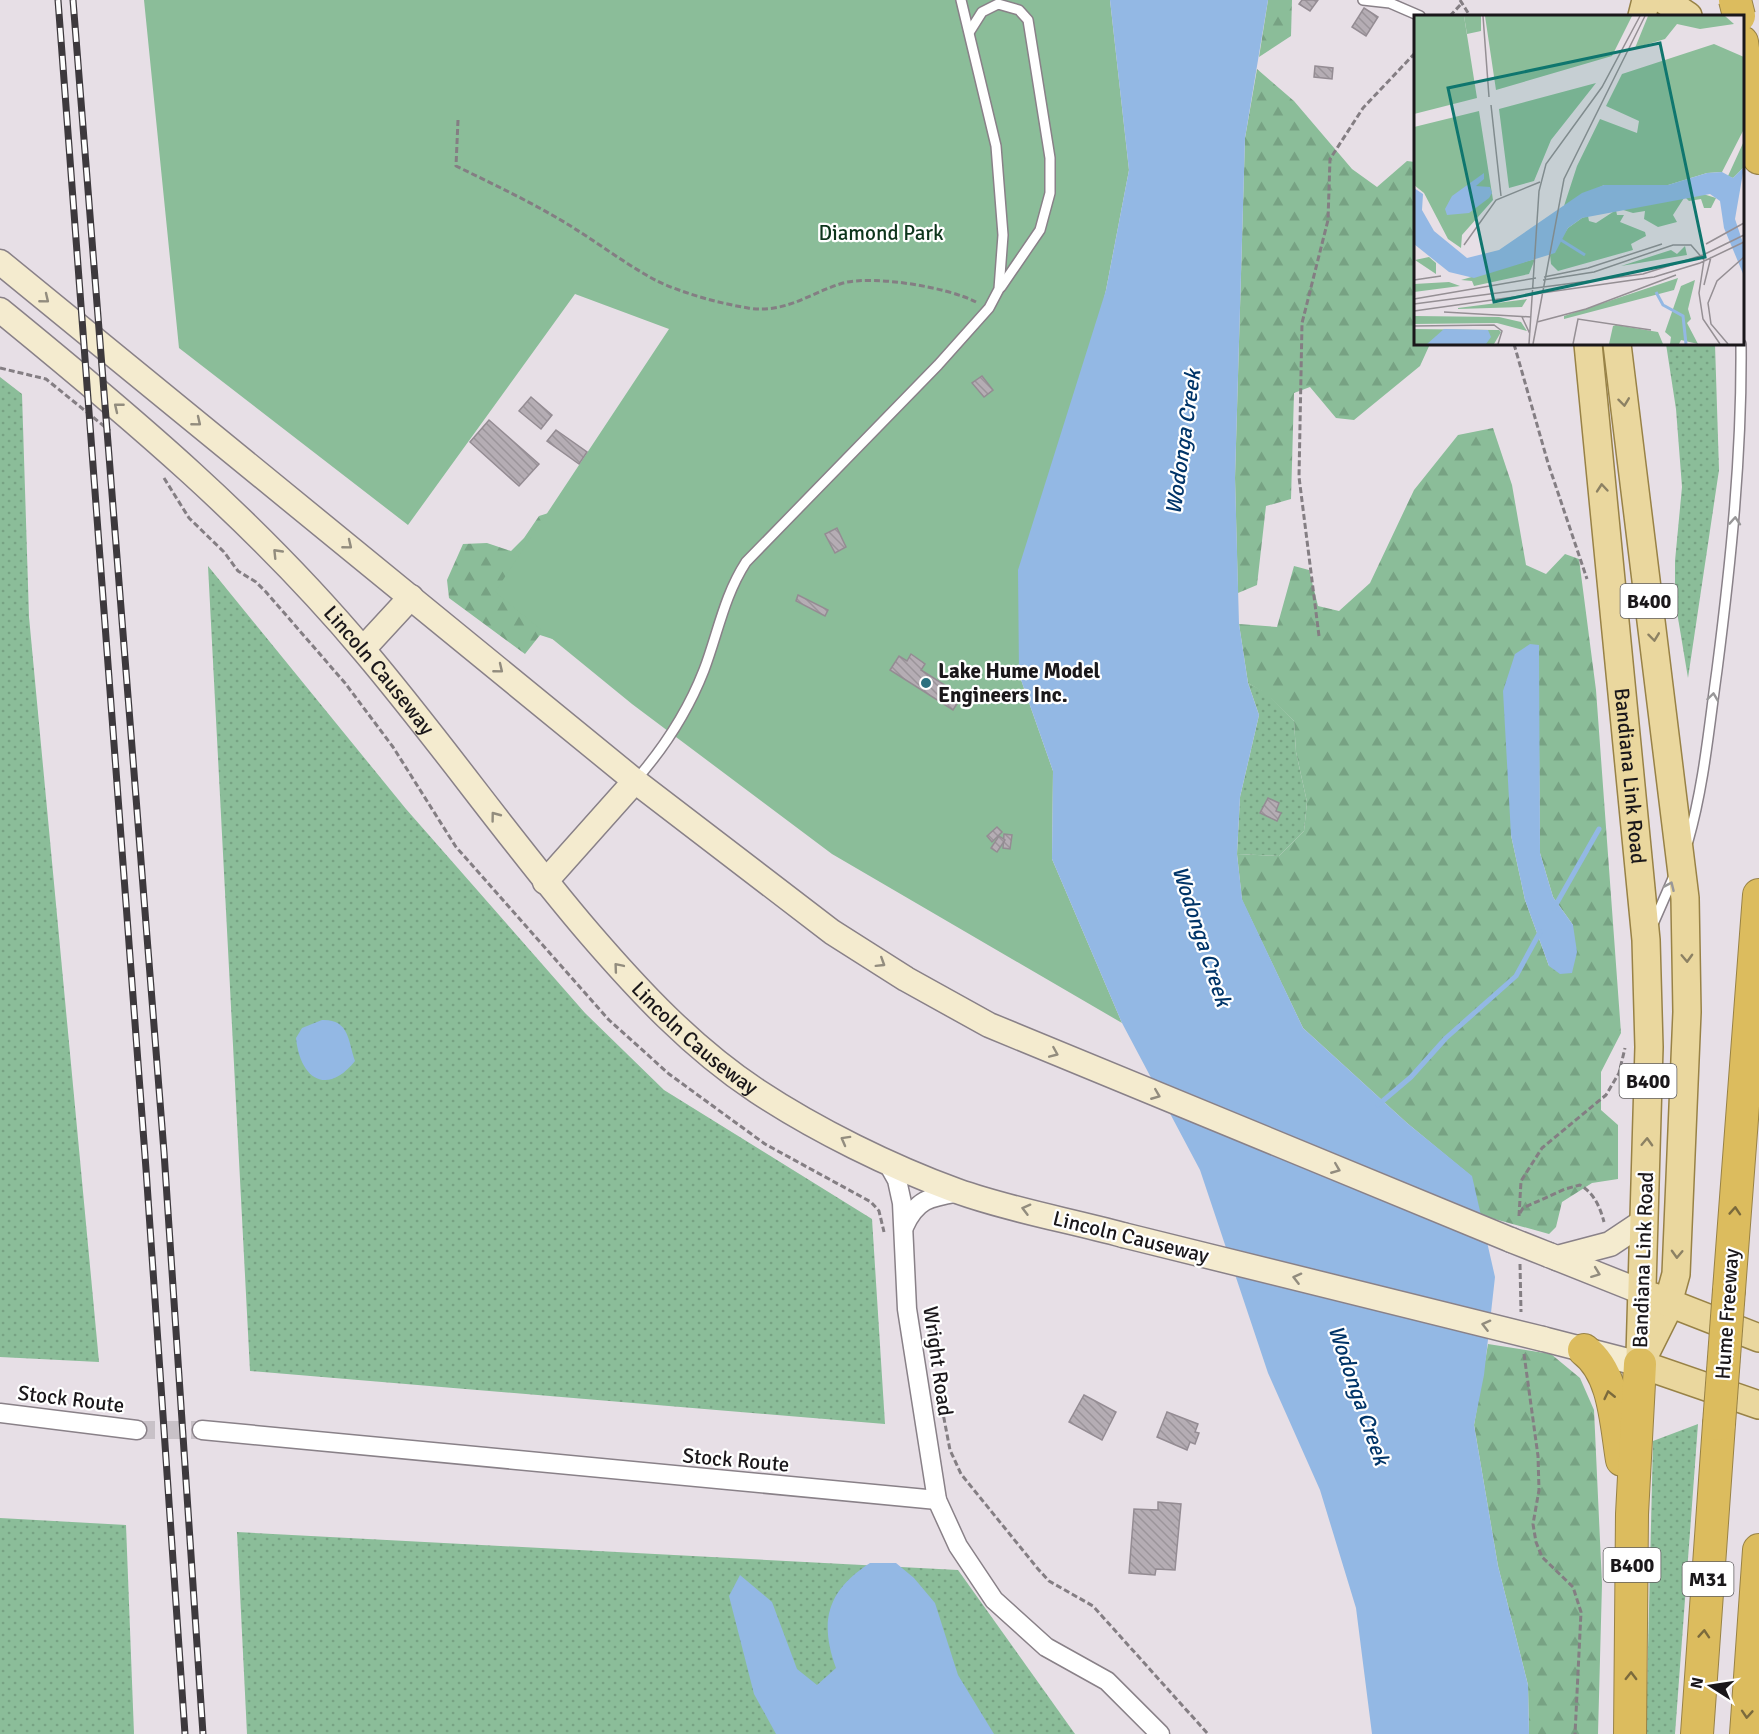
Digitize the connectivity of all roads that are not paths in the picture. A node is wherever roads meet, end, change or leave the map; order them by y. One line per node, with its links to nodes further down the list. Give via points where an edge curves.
1 (961, 0): 14 (lane)
2 (1363, 0): 7 (lane, via 1390,3)
3 (1646, 0): 8 (main road)
4 (1664, 0): 9 (main road)
5 (1735, 0): 11 (highway, bridge)
6 (1746, 0): 10 (main road)
7 (1418, 15)
8 (1642, 15)
9 (1686, 15)
10 (1734, 15)
11 (1740, 15)
12 (1759, 16): 13 (main road)
13 (1744, 17)
14 (970, 31): 18 (lane, via 993,125 999,174 1003,235); 18 (lane, via 982,12 998,4 1019,10 1028,20 1050,158 1045,219 1032,245)
15 (1744, 49): 16 (highway)
16 (1759, 157)
17 (0, 262): 23 (main road, one-way to 23)
18 (999, 289): 25 (lane, via 989,308 938,365 746,562 729,591 685,712)
19 (0, 310): 24 (main road, Lincoln Causeway, one-way to 19, via 253,529 136,421)
20 (1588, 345): 29 (main road, Bandiana Link Road / B400, one-way to 20)
21 (1617, 345): 26 (main road, Bandiana Link Road / B400, one-way to 26)
22 (1741, 345): 26 (lane, one-way to 22, via 1701,785 1730,579)
23 (411, 597): 24 (main road); 25 (main road, one-way to 25)
24 (363, 650): 27 (main road, Lincoln Causeway, one-way to 24, via 410,705)
25 (635, 781): 27 (main road); 34 (main road, one-way to 34, bridge, via 832,932 989,1025)
26 (1682, 858): 29 (lane, one-way to 26); 36 (main road, Bandiana Link Road / B400, one-way to 36, via 1687,1012 1676,1274)
27 (545, 882): 30 (main road, Lincoln Causeway, one-way to 27, via 758,1092 698,1046 639,991)
28 (1759, 895): 49 (highway, Hume Freeway / M31, one-way to 28, bridge)
29 (1646, 940): 32 (main road, Bandiana Link Road / B400, one-way to 29, via 1649,1047)
30 (888, 1164): 31 (main road, Lincoln Causeway); 33 (street, Wright Road, via 900,1191)
31 (961, 1192): 33 (street, via 929,1198 919,1204); 38 (main road, Lincoln Causeway, one-way to 31, bridge, via 1533,1345)
32 (1643, 1222): 34 (main road, via 1610,1244); 35 (main road, Bandiana Link Road / B400)
33 (904, 1227): 44 (street, Wright Road, via 907,1309)
34 (1553, 1256): 35 (main road, one-way to 35)
35 (1642, 1292): 36 (main road); 39 (main road, Bandiana Link Road / B400)
36 (1669, 1304): 37 (main road); 39 (main road, Bandiana Link Road / B400)
37 (1759, 1338)
38 (1584, 1350): 39 (main road, Lincoln Causeway); 45 (highway, one-way to 38, via 1604,1375 1596,1359)
39 (1640, 1364): 40 (main road); 45 (highway, B400)
40 (1759, 1405)
41 (0, 1413): 42 (street, Stock Route)
42 (137, 1430)
43 (202, 1430): 44 (street, Stock Route)
44 (937, 1500): 47 (street, via 958,1546 994,1600 1046,1647 1107,1681)
45 (1632, 1514): 48 (highway, B400, one-way to 45)
46 (1759, 1550): 50 (highway, M31, one-way to 50)
47 (1160, 1734)
48 (1630, 1734)
49 (1697, 1734)
50 (1746, 1734)

